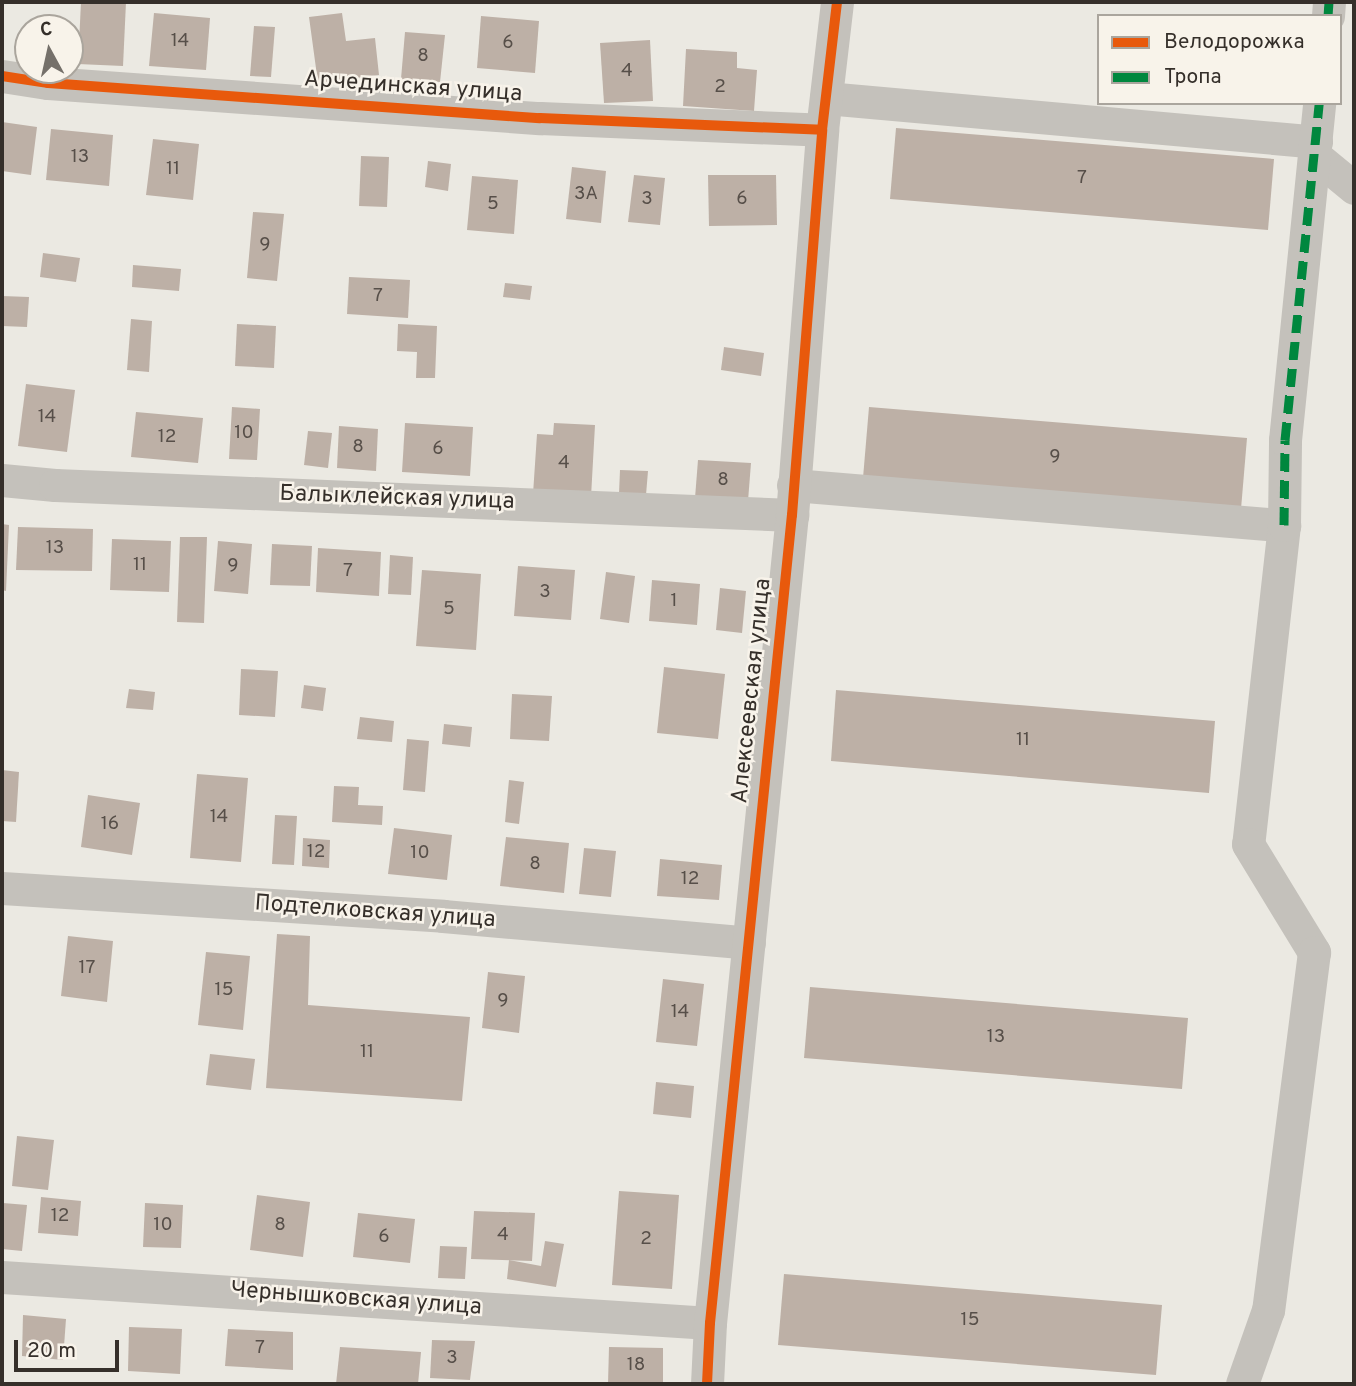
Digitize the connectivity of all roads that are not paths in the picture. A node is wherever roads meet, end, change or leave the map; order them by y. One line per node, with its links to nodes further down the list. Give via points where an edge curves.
1 (837, 2): 4 (street, Алексеевская улица)
2 (2, 76): 4 (street, Арчединская улица, via 540,118)
3 (1320, 105): 5 (street)
4 (824, 114): 5 (street, Арчединская улица); 8 (street, Алексеевская улица)
5 (1315, 149): 6 (street); 9 (street, via 1285,440)
6 (1354, 188)
7 (2, 480): 8 (street, Балыклейская улица, via 55,485)
8 (792, 500): 9 (street, Балыклейская улица); 11 (street, Алексеевская улица)
9 (1284, 525): 15 (street, via 1248,844 1314,952 1268,1310)
10 (2, 888): 11 (street, Подтелковская улица, via 443,916)
11 (749, 943): 13 (street, Алексеевская улица)
12 (2, 1277): 13 (street, Чернышковская улица)
13 (710, 1324): 14 (street, Алексеевская улица)
14 (707, 1384)
15 (1242, 1384)

